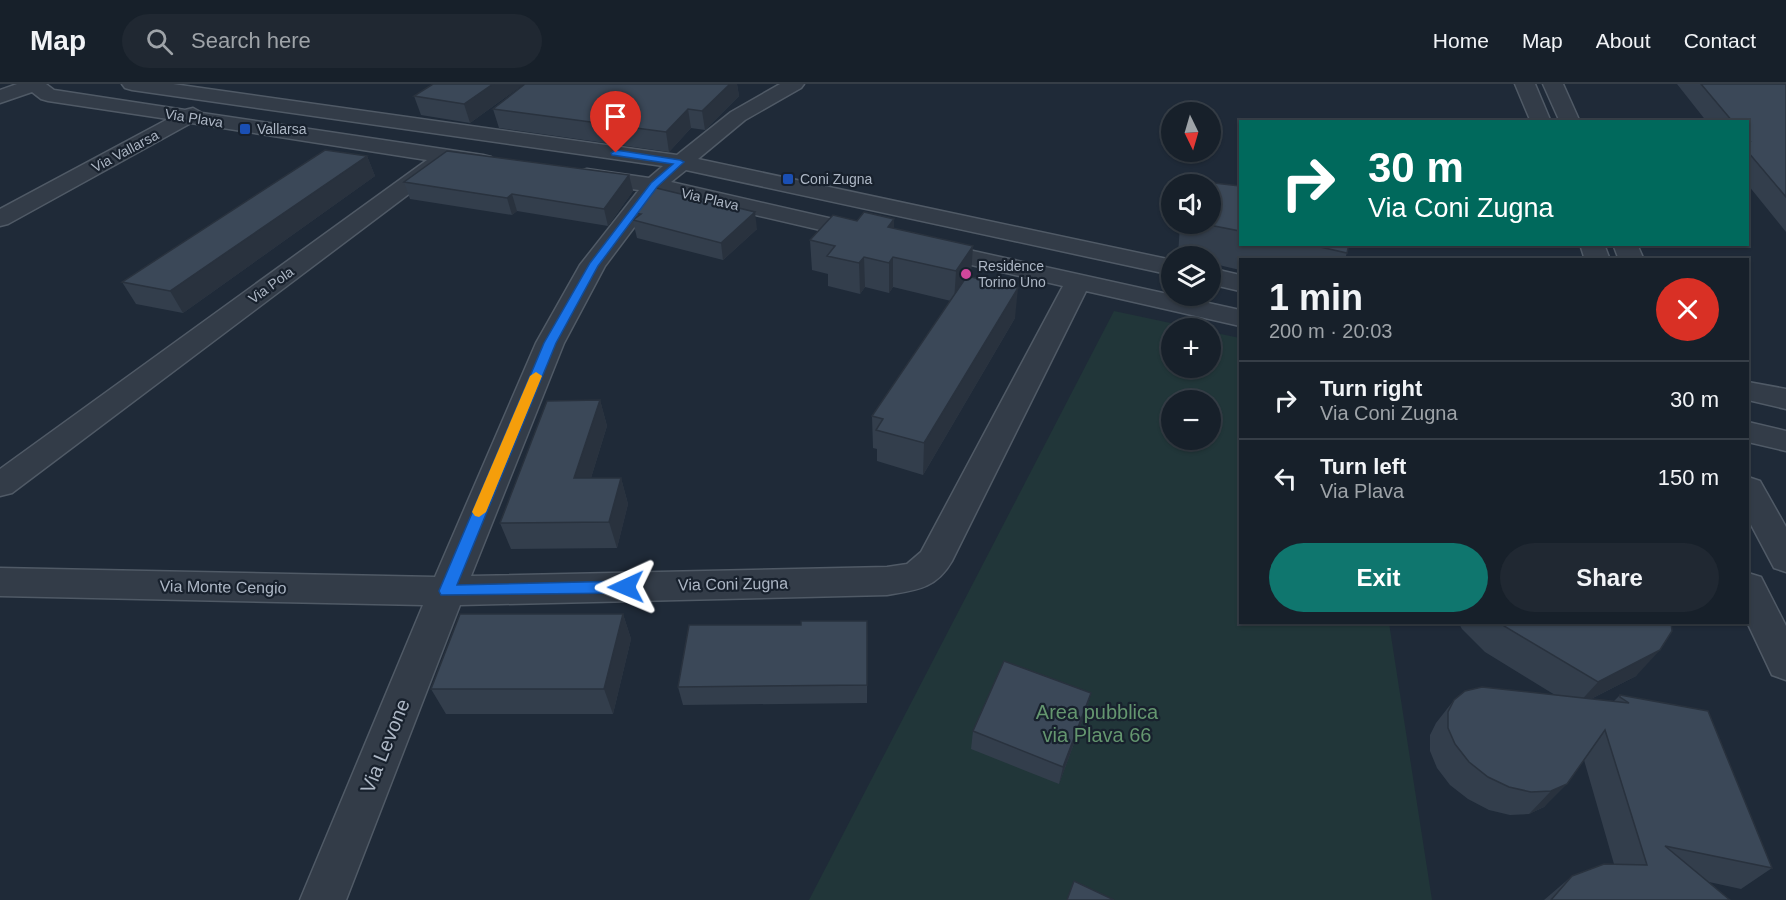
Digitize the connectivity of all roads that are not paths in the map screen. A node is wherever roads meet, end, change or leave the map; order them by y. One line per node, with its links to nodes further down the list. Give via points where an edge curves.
1 (34, 84): 7 (street); 10 (street, Via Plava, via 48,95)
2 (132, 84): 8 (street, Via Plava)
3 (250, 84): 8 (street, Via Vallarsa)
4 (794, 84): 15 (street, via 738,116)
5 (1525, 84): 11 (street)
6 (1553, 84): 12 (street)
7 (0, 97)
8 (225, 97): 10 (street, Via Vallarsa); 13 (street, Via Plava)
9 (498, 116): 13 (street, Via Pola)
10 (188, 117): 14 (street, Via Plava); 19 (street, Via Vallarsa)
11 (1540, 120)
12 (1569, 120)
13 (475, 132): 14 (street, Via Pola); 15 (street, Via Plava)
14 (445, 157): 16 (street, Via Plava); 31 (street, Via Pola)
15 (680, 162): 18 (street); 20 (street, Via Plava)
16 (509, 166)
17 (564, 173): 18 (street, Via Plava)
18 (654, 185): 22 (street, Via Plava); 36 (street, via 593,265 550,343)
19 (0, 219)
20 (1161, 265)
21 (1221, 279): 24 (street)
22 (1078, 281): 25 (street, Via Plava); 36 (street, Via Coni Zugna, via 934,561 917,576 887,580)
23 (1161, 282): 25 (street)
24 (1239, 283)
25 (1154, 298): 26 (street, Via Plava)
26 (1239, 318)
27 (1749, 391): 28 (street)
28 (1786, 399)
29 (1749, 432): 30 (street)
30 (1786, 441)
31 (0, 485)
32 (1749, 491): 33 (street)
33 (1786, 559)
34 (0, 582): 36 (street, Via Monte Cengio)
35 (1749, 589): 37 (street)
36 (447, 591): 38 (street, Via Levone)
37 (1786, 664)
38 (323, 900)

